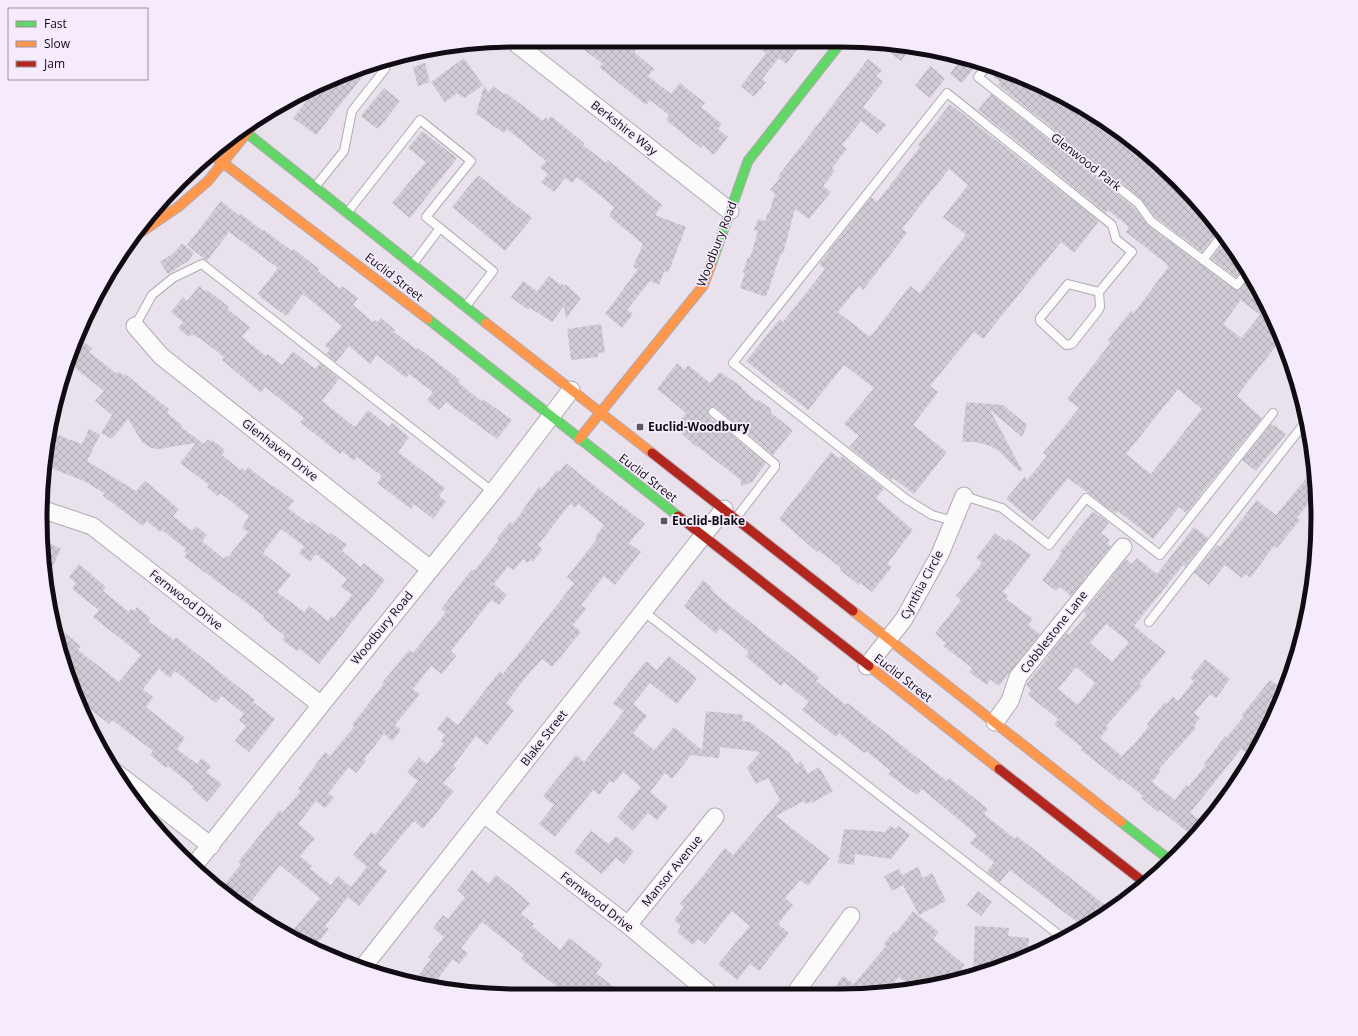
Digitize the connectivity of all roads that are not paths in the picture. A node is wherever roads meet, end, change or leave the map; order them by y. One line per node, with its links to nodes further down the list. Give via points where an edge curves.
1 (525, 47): 10 (street, Berkshire Way)
2 (837, 47): 10 (main road, Woodbury Road, via 748,161)
3 (386, 66): 9 (lane, via 352,111 344,151)
4 (984, 70): 15 (lane, Glenwood Park, via 978,77 1138,203 1151,221)
5 (247, 133): 9 (main road, Euclid Street)
6 (241, 137): 8 (main road)
7 (215, 157): 8 (main road, Euclid Street)
8 (223, 164): 13 (main road, via 183,203); 25 (main road, Euclid Street, via 394,288)
9 (314, 187): 11 (main road, Euclid Street)
10 (730, 211): 22 (main road, Woodbury Road, via 703,286)
11 (347, 214): 12 (lane, via 420,120 471,161 426,217); 16 (main road, Euclid Street)
12 (440, 228): 16 (lane); 19 (lane, via 494,271)
13 (146, 229)
14 (1219, 238): 15 (lane)
15 (1202, 260): 17 (lane, Glenwood Park, via 1237,286)
16 (410, 267): 19 (main road, Euclid Street)
17 (1244, 276)
18 (1099, 292): 18 (lane, via 1068,284 1040,321 1069,346 1098,311); 32 (lane, via 1132,252 1116,239 1112,225 947,93 733,363 906,499 932,515)
19 (465, 306): 21 (main road, Euclid Street)
20 (135, 326): 28 (lane, via 152,295 173,278 202,264); 35 (street, Glenhaven Drive, via 161,356)
21 (571, 390): 22 (main road, Euclid Street); 25 (street, Woodbury Road)
22 (600, 412): 27 (main road, Woodbury Road); 31 (main road, Euclid Street)
23 (713, 412): 31 (lane, via 775,464 775,467)
24 (1273, 413): 29 (lane, via 1160,555 1086,498 1049,544 1002,508)
25 (550, 416): 27 (main road, Euclid Street); 28 (street, Woodbury Road)
26 (1302, 426): 37 (lane)
27 (579, 439): 33 (main road, Euclid Street)
28 (493, 492): 35 (street, Woodbury Road)
29 (964, 496): 32 (street, Cynthia Circle)
30 (47, 511): 40 (street, Fernwood Drive, via 92,526)
31 (730, 514): 33 (street, Blake Street); 38 (main road, Euclid Street)
32 (954, 521): 38 (street, Cynthia Circle, via 940,554 904,619)
33 (702, 536): 36 (street, Blake Street); 39 (main road, Euclid Street)
34 (1123, 547): 41 (street, Cobblestone Lane, via 1018,677 1010,701)
35 (430, 569): 40 (street, Woodbury Road)
36 (643, 611): 43 (street, Blake Street); 51 (lane)
37 (1150, 622)
38 (889, 639): 39 (street, Cynthia Circle); 41 (main road, Euclid Street)
39 (868, 666): 48 (main road, Euclid Street)
40 (321, 705): 45 (street, Woodbury Road)
41 (995, 722): 46 (main road, Euclid Street)
42 (126, 781): 45 (street)
43 (484, 814): 50 (street, Fernwood Drive); 52 (street, Blake Street)
44 (715, 817): 50 (street, Mansor Avenue)
45 (211, 846): 47 (street, Woodbury Road)
46 (1166, 858)
47 (197, 862)
48 (1141, 880)
49 (851, 916): 54 (street)
50 (628, 925): 53 (street, Fernwood Drive)
51 (1059, 935)
52 (366, 964)
53 (702, 989)
54 (798, 989)

